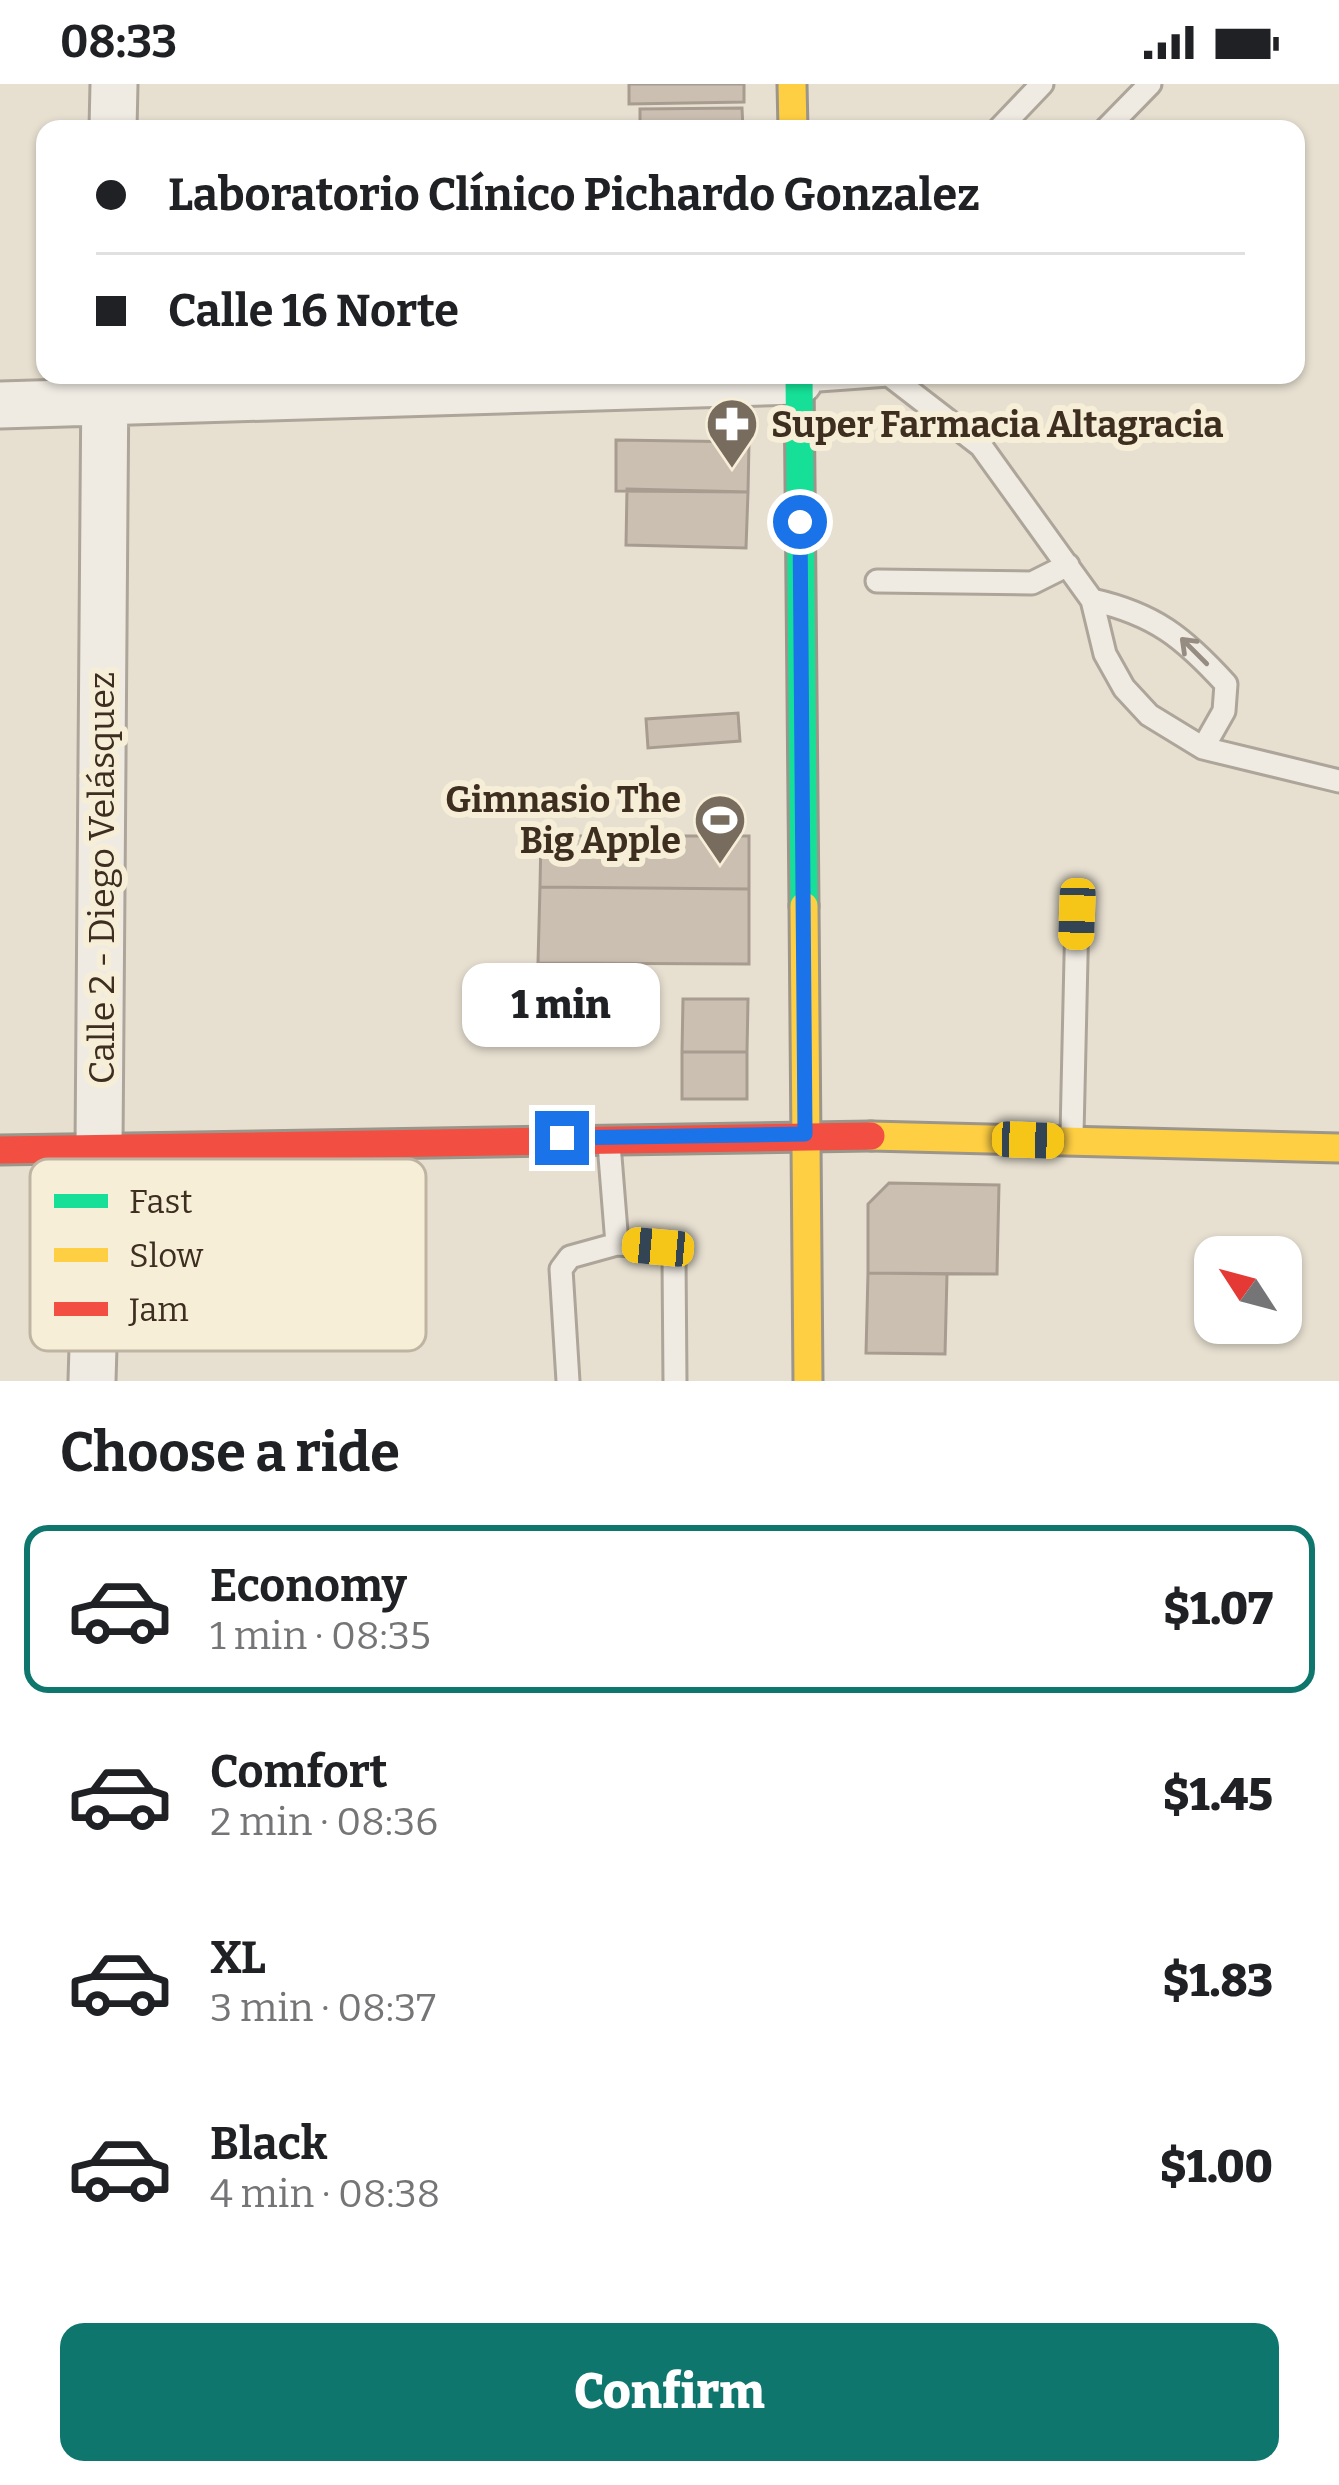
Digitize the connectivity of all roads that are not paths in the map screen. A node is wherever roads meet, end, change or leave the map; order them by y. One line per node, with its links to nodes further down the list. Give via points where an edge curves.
1 (114, 84): 5 (street)
2 (792, 84): 6 (street)
3 (1042, 84): 7 (lane)
4 (1150, 84): 8 (lane)
5 (113, 120)
6 (793, 120)
7 (1008, 120)
8 (1115, 120)
9 (382, 384): 12 (street)
10 (799, 384): 20 (street)
11 (901, 384): 14 (lane, via 981,446)
12 (104, 388): 13 (street); 23 (street, Calle 2 - Diego Velásquez)
13 (0, 405)
14 (1068, 566): 15 (lane, via 1032,583); 16 (lane)
15 (877, 581)
16 (1092, 600): 17 (lane, via 1105,654 1124,688 1149,716); 17 (lane, one-way to 16, via 1225,711 1226,684 1185,639 1132,609)
17 (1203, 748): 18 (lane)
18 (1339, 781)
19 (1077, 914): 22 (lane)
20 (805, 1134): 21 (street); 22 (street); 32 (street)
21 (608, 1138): 23 (street); 27 (lane)
22 (1072, 1141): 24 (street)
23 (99, 1146): 25 (street); 26 (street, Calle 2 - Diego Velásquez)
24 (1339, 1148)
25 (0, 1150)
26 (99, 1159)
27 (617, 1244): 30 (lane, via 570,1257 562,1269); 31 (lane, via 658,1247 674,1258)
28 (93, 1351): 29 (street, Calle 2 - Diego Velásquez)
29 (92, 1381)
30 (568, 1381)
31 (675, 1381)
32 (808, 1381)

